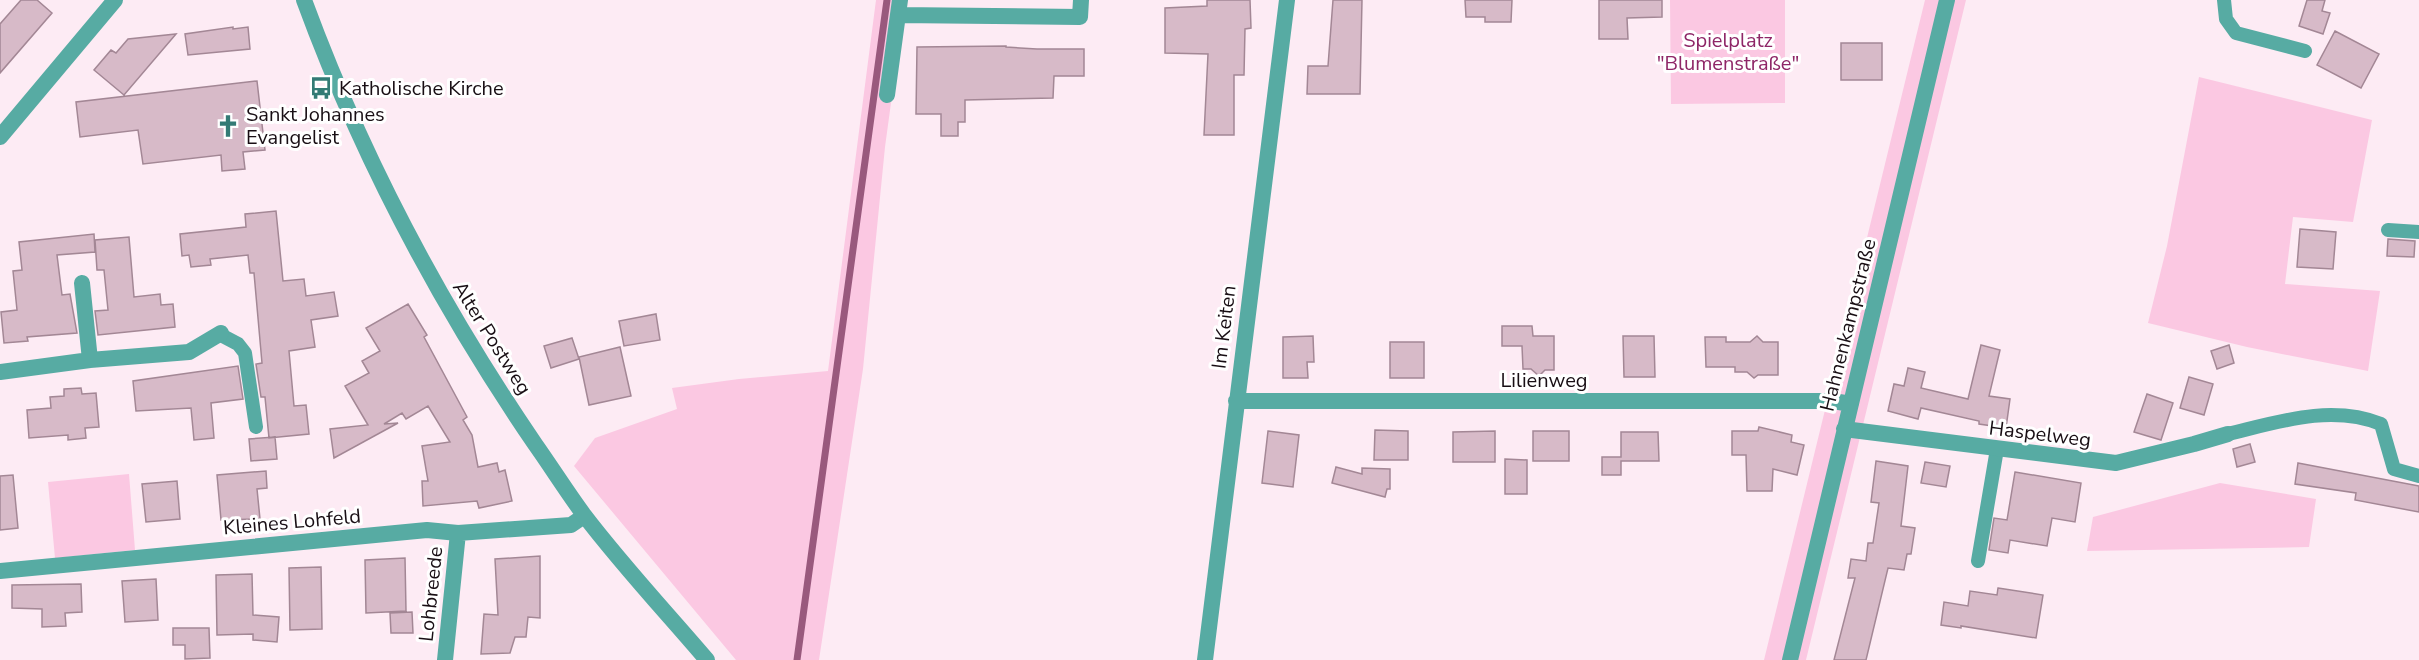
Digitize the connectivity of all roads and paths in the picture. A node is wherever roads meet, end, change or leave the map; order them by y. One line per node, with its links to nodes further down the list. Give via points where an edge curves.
1 (115, 0): 10 (street)
2 (304, 0): 24 (street, Alter Postweg, via 361,141 428,273 504,398)
3 (1080, 0): 7 (street, via 1080,17)
4 (1287, 0): 17 (street, Im Keiten)
5 (1947, 0): 18 (street, Hahnenkampstraße)
6 (2224, 0): 8 (lane, via 2226,20 2236,33)
7 (898, 7): 9 (street)
8 (2305, 51)
9 (887, 95)
10 (0, 137)
11 (2388, 230): 12 (lane)
12 (2419, 232)
13 (82, 283): 15 (street)
14 (220, 333): 15 (street, via 189,352); 19 (lane, via 238,344 244,353)
15 (90, 360): 16 (street)
16 (0, 372)
17 (1236, 401): 18 (street, Lilienweg); 30 (street, Im Keiten)
18 (1851, 404): 20 (street, Hahnenkampstraße)
19 (256, 427)
20 (1844, 429): 22 (street, Haspelweg); 31 (street, Hahnenkampstraße)
21 (2228, 434): 22 (street, Haspelweg, via 2115,463); 23 (lane, via 2314,414 2365,418 2381,424 2394,469)
22 (1997, 449): 26 (lane)
23 (2419, 476)
24 (584, 516): 25 (street, Kleines Lohfeld, via 571,525); 29 (street, Alter Postweg)
25 (458, 532): 27 (street, Kleines Lohfeld, via 427,530); 28 (street, Lohbreede)
26 (1978, 561)
27 (0, 571)
28 (445, 660)
29 (707, 660)
30 (1205, 660)
31 (1790, 660)

